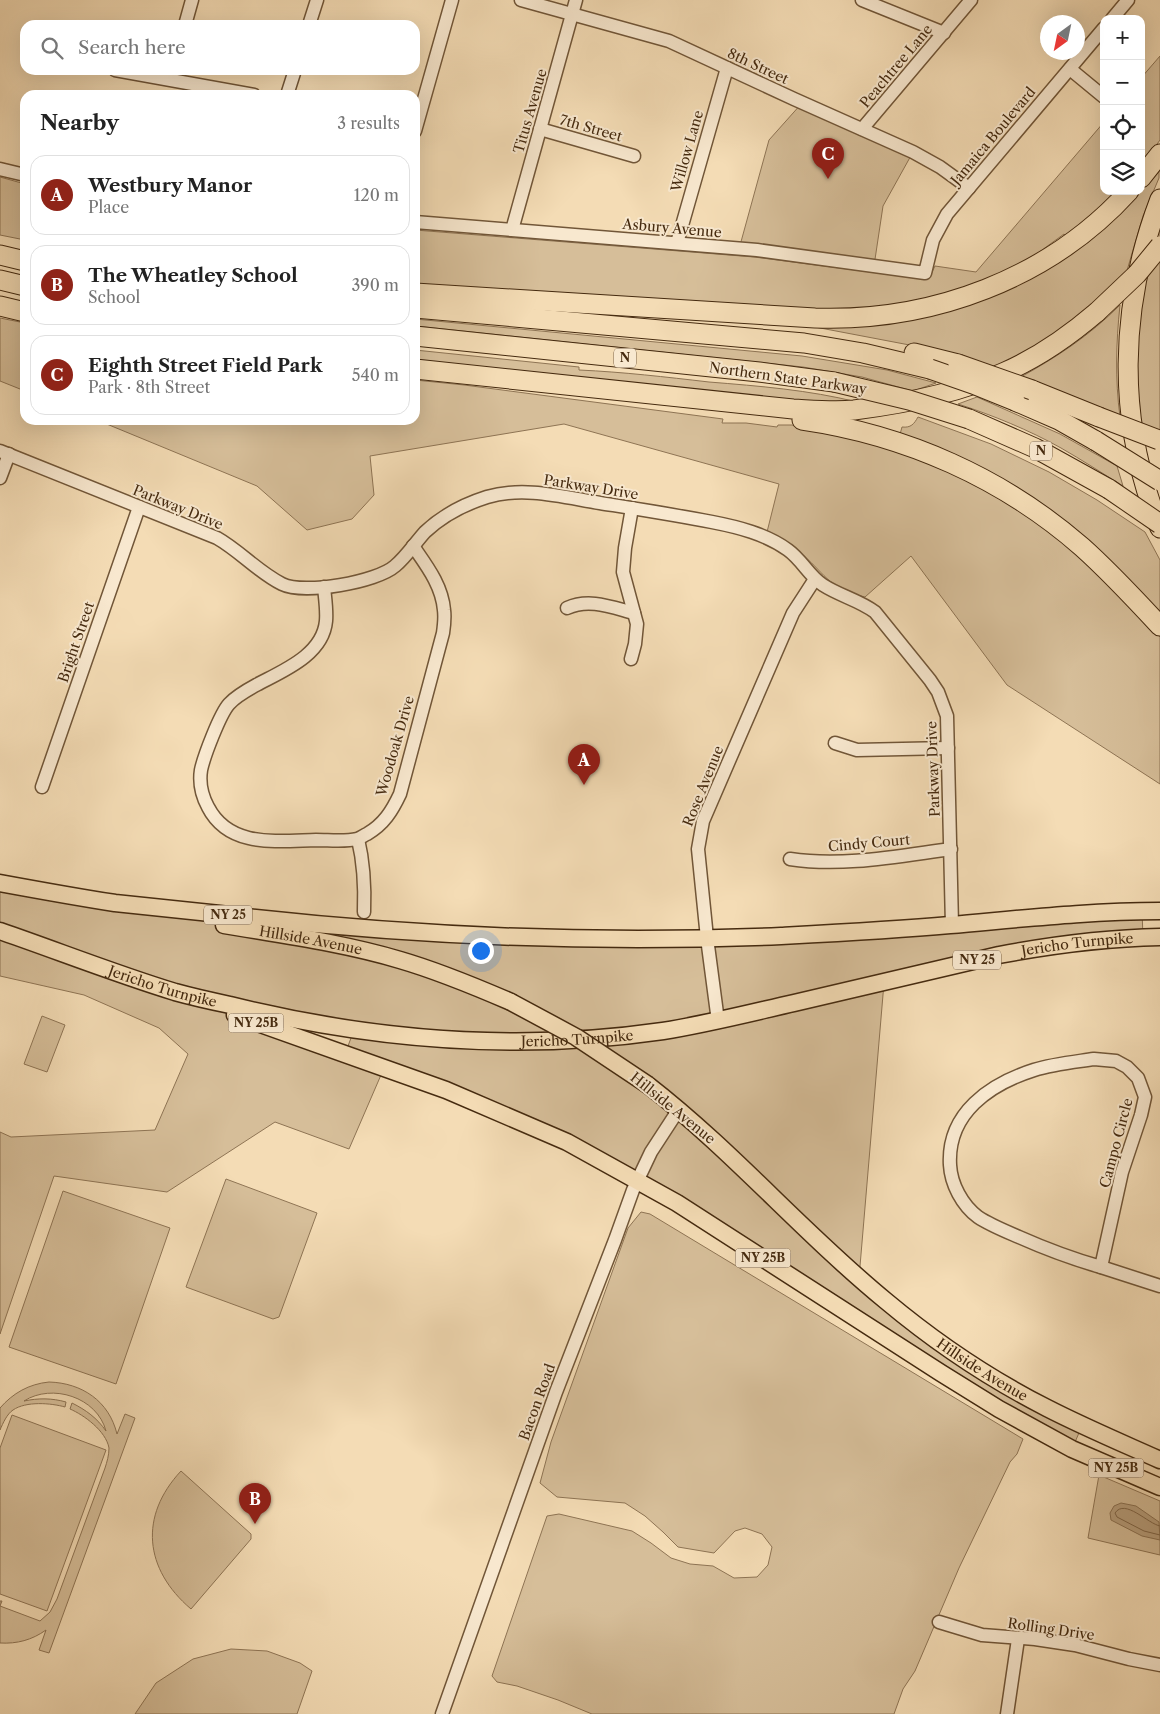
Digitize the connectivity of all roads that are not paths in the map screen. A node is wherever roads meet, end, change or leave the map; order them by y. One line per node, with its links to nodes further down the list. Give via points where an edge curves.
1 (192, 0): 11 (street)
2 (317, 0): 12 (street)
3 (452, 0): 22 (street)
4 (522, 0): 9 (street, 8th Street)
5 (576, 0): 9 (street, Titus Avenue)
6 (862, 0): 13 (street)
7 (971, 0): 13 (street, Peachtree Lane)
8 (1128, 0): 10 (street)
9 (572, 14): 15 (street, 8th Street, via 669,41); 23 (street, Titus Avenue)
10 (1115, 15)
11 (186, 20)
12 (311, 20)
13 (944, 33): 24 (street, Peachtree Lane)
14 (1100, 33): 16 (street, Jamaica Boulevard)
15 (727, 68): 24 (street, 8th Street); 35 (street, Willow Lane)
16 (1070, 69): 21 (street); 30 (street, Jamaica Boulevard)
17 (172, 75): 19 (street)
18 (293, 75): 20 (street)
19 (234, 90)
20 (289, 90)
21 (1100, 94)
22 (420, 113)
23 (540, 128): 26 (street, 7th Street); 34 (street, Titus Avenue)
24 (862, 129): 30 (street, 8th Street, via 928,159)
25 (1160, 154): 28 (highway)
26 (634, 156)
27 (0, 169): 29 (street)
28 (1145, 173)
29 (20, 174)
30 (969, 188): 39 (street, Jamaica Boulevard, via 940,225 930,248)
31 (1125, 195): 42 (highway, via 1073,241 1021,273 947,303 884,316 815,318)
32 (1160, 199): 57 (highway, via 1136,279 1130,312 1128,355 1135,448)
33 (420, 222): 34 (street, Asbury Avenue)
34 (512, 230): 35 (street, Asbury Avenue)
35 (677, 243): 39 (street, Asbury Avenue, via 757,250)
36 (1160, 246): 49 (highway, bridge, via 1098,312 1050,347 1005,372 935,395 853,410 793,409)
37 (0, 255): 38 (highway)
38 (20, 260)
39 (925, 273)
40 (0, 280): 41 (highway)
41 (20, 285)
42 (420, 293)
43 (0, 306): 45 (highway)
44 (420, 308): 47 (highway, via 766,338)
45 (20, 311)
46 (420, 337): 56 (highway, Northern State Parkway / N, bridge, via 759,372 834,382 909,400 969,419 1035,448 1109,489)
47 (842, 348): 50 (highway, bridge, via 915,353 958,364); 53 (highway, bridge, via 930,369 1015,401 1059,420)
48 (420, 370): 49 (highway)
49 (607, 389): 63 (highway, via 671,405 828,424 929,453 994,484 1040,514 1098,562)
50 (1160, 440)
51 (4, 452): 52 (street); 54 (street, Parkway Drive)
52 (0, 478)
53 (1160, 481)
54 (139, 507): 60 (street, Parkway Drive, via 217,538 282,584 305,589); 67 (street, Bright Street)
55 (632, 508): 58 (street, Parkway Drive, via 539,493 506,493 463,506 435,524); 59 (street, Parkway Drive, via 712,522 766,537 802,562); 62 (street, via 623,572)
56 (1160, 524)
57 (1160, 528)
58 (413, 546): 60 (street, Parkway Drive, via 382,575); 68 (street, Woodoak Drive, via 437,583 442,597 445,610 443,634 400,794 386,819)
59 (815, 579): 66 (street, Parkway Drive, via 825,587 866,605 882,619 938,692 947,716); 78 (street, Rose Avenue, via 793,613 702,820 698,849)
60 (324, 587): 68 (street, via 326,622 318,642 292,667 241,694 229,704 220,716 201,770 201,785 212,815 233,834 277,841)
61 (566, 608): 62 (street, via 588,603)
62 (634, 613): 64 (street, via 637,624)
63 (1160, 626)
64 (631, 659)
65 (835, 743): 66 (street, via 857,750)
66 (948, 748): 69 (street, Parkway Drive)
67 (42, 787)
68 (358, 839): 74 (street, via 363,858)
69 (951, 849): 70 (street, Cindy Court, via 814,863); 75 (street, Parkway Drive)
70 (790, 859)
71 (0, 883): 72 (main road, Jericho Turnpike / NY 25)
72 (114, 902): 78 (main road, Jericho Turnpike / NY 25, via 298,923 438,934); 81 (main road, Hillside Avenue / NY 25B, bridge, via 316,941 436,972 511,1002 576,1037)
73 (1160, 911): 75 (main road, Jericho Turnpike / NY 25, via 1079,913)
74 (364, 912)
75 (952, 925): 78 (main road, Jericho Turnpike / NY 25)
76 (0, 931): 79 (main road, Jericho Turnpike / NY 25)
77 (1160, 937): 80 (main road, Jericho Turnpike / NY 25, via 1034,948)
78 (707, 938): 80 (street, Rose Avenue)
79 (175, 992): 80 (main road, Jericho Turnpike / NY 25, via 305,1022 456,1040 594,1038); 82 (main road, Hillside Avenue / NY 25B, via 453,1093 567,1142)
80 (718, 1021)
81 (678, 1109): 82 (street, Bacon Road); 85 (main road, Hillside Avenue / NY 25B, via 845,1266 939,1342 1045,1407)
82 (637, 1180): 86 (main road, Hillside Avenue / NY 25B, via 981,1398 1066,1446); 90 (street, Bacon Road, via 556,1392)
83 (1101, 1267): 83 (street, Campo Circle, via 1056,1254 997,1228 977,1216 962,1200 950,1172 952,1137 973,1103 994,1088 1035,1070 1094,1059 1116,1061 1138,1078 1145,1097 1122,1172); 84 (street, Campo Circle)
84 (1160, 1286)
85 (1160, 1460)
86 (1160, 1487)
87 (939, 1622): 88 (street, Rolling Drive, via 971,1633)
88 (1018, 1638): 89 (street, Rolling Drive, via 1075,1645); 91 (street)
89 (1160, 1665)
90 (442, 1714)
91 (1007, 1714)

